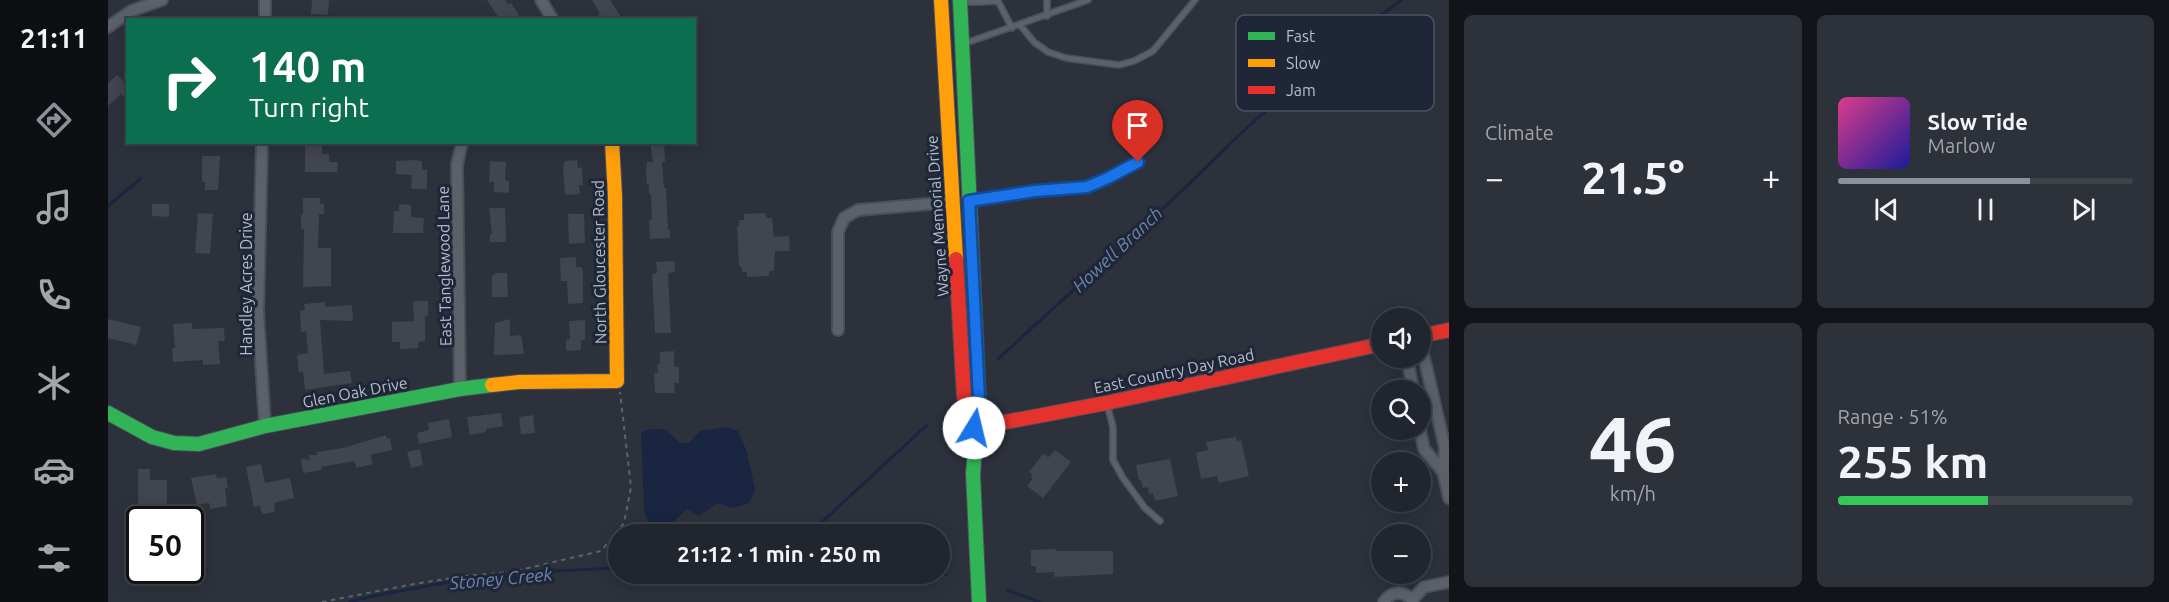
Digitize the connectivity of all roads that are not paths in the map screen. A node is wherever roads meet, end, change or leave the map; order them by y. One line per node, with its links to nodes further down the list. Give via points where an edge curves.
1 (162, 0): 14 (street, via 131,11)
2 (265, 0): 11 (street)
3 (541, 0): 12 (street)
4 (941, 0): 22 (street, Wayne Memorial Drive)
5 (1047, 0): 10 (lane)
6 (1088, 0): 10 (lane)
7 (1195, 0): 13 (lane, via 1153,51 1119,65 1048,52)
8 (960, 1): 9 (lane); 16 (street, Wayne Memorial Drive)
9 (980, 1): 15 (lane, via 999,1)
10 (1047, 16): 13 (lane)
11 (265, 18)
12 (552, 18)
13 (1020, 25): 15 (lane)
14 (108, 27)
15 (1012, 28): 16 (lane)
16 (961, 44): 21 (street, Wayne Memorial Drive)
17 (262, 144): 32 (street, Handley Acres Drive, via 258,312)
18 (462, 144): 29 (street, East Tanglewood Lane, via 457,165)
19 (612, 144): 28 (street, North Gloucester Road)
20 (1138, 162): 21 (lane, via 1087,187)
21 (969, 201): 33 (street, Wayne Memorial Drive, via 979,398)
22 (954, 202): 23 (street, via 858,210 844,218 838,232); 33 (street, Wayne Memorial Drive, via 964,397)
23 (838, 330)
24 (1449, 330): 25 (street)
25 (1431, 335)
26 (1371, 346): 30 (street, East Country Day Road)
27 (1427, 368): 35 (street, via 1445,448)
28 (617, 381): 29 (street, Glen Oak Drive, via 519,382)
29 (460, 389): 32 (street, Glen Oak Drive)
30 (1106, 403): 33 (street, East Country Day Road); 37 (lane, via 1113,427 1113,460)
31 (108, 413): 32 (street, Glen Oak Drive, via 152,437 174,443 199,444)
32 (265, 426)
33 (974, 428): 40 (street, Wayne Memorial Drive)
34 (1422, 440): 35 (street, via 1424,449)
35 (1446, 471): 36 (street)
36 (1449, 498)
37 (1160, 522)
38 (1449, 582): 39 (street, via 1424,587)
39 (1412, 601): 41 (street, via 1398,593)
40 (979, 602)
41 (1384, 602)

